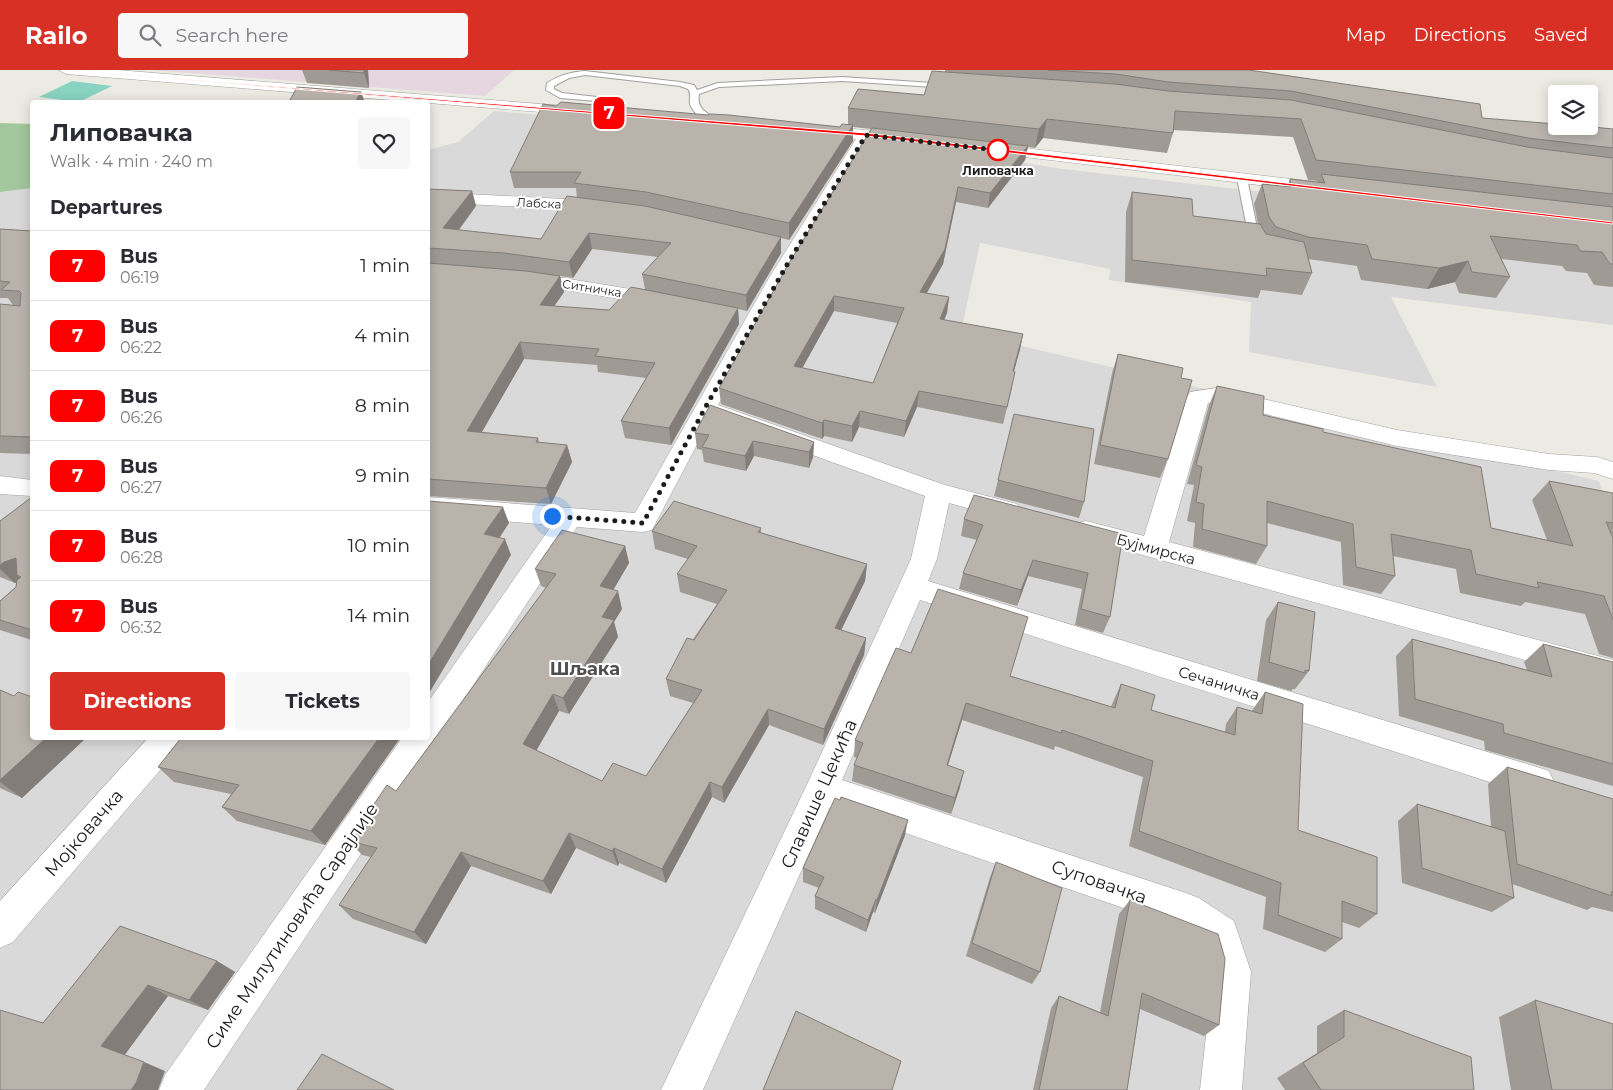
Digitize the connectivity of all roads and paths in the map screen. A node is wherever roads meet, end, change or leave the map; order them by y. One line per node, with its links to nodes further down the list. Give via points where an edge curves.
1 (66, 70): 4 (street)
2 (954, 86): 3 (lane, via 842,79 718,85)
3 (695, 94): 5 (lane, via 691,87 680,84 585,73 565,76 550,85 550,90 560,95); 8 (lane, via 692,101 695,108)
4 (460, 101): 5 (street); 6 (street)
5 (596, 106)
6 (430, 113)
7 (686, 120): 8 (street)
8 (715, 122): 9 (street)
9 (734, 124)
10 (800, 129): 11 (street)
11 (866, 135): 12 (street); 21 (street, via 787,246 746,318)
12 (915, 140)
13 (975, 147): 14 (street)
14 (1242, 178): 15 (street); 18 (lane, via 1254,238)
15 (1340, 190)
16 (430, 197): 17 (street, Лабска, via 564,204)
17 (611, 210)
18 (1262, 251)
19 (512, 277): 20 (street, Ситничка)
20 (678, 304)
21 (705, 408): 25 (street); 28 (street, via 643,523)
22 (1613, 471): 30 (street, via 1597,465 1549,462 1397,438 1216,394 1198,397)
23 (0, 485): 24 (street)
24 (30, 488)
25 (939, 492): 27 (street); 31 (street, Славише Цекића, via 924,559)
26 (430, 506): 28 (street)
27 (1033, 516)
28 (570, 518): 33 (street)
29 (1061, 524): 30 (street, Бујмирска)
30 (1154, 548): 32 (street, Бујмирска)
31 (912, 587): 36 (street, Славише Цекића); 37 (street, Сечаничка)
32 (1613, 672)
33 (430, 724)
34 (166, 740): 38 (street, Мојковачка)
35 (419, 740): 39 (street, Симе Милутиновића Сарајлије)
36 (822, 789): 40 (street, Славише Цекића); 41 (street, Суповачка, via 1186,911 1221,934 1232,972)
37 (1566, 790)
38 (0, 929)
39 (180, 1090)
40 (682, 1090)
41 (1222, 1090)

